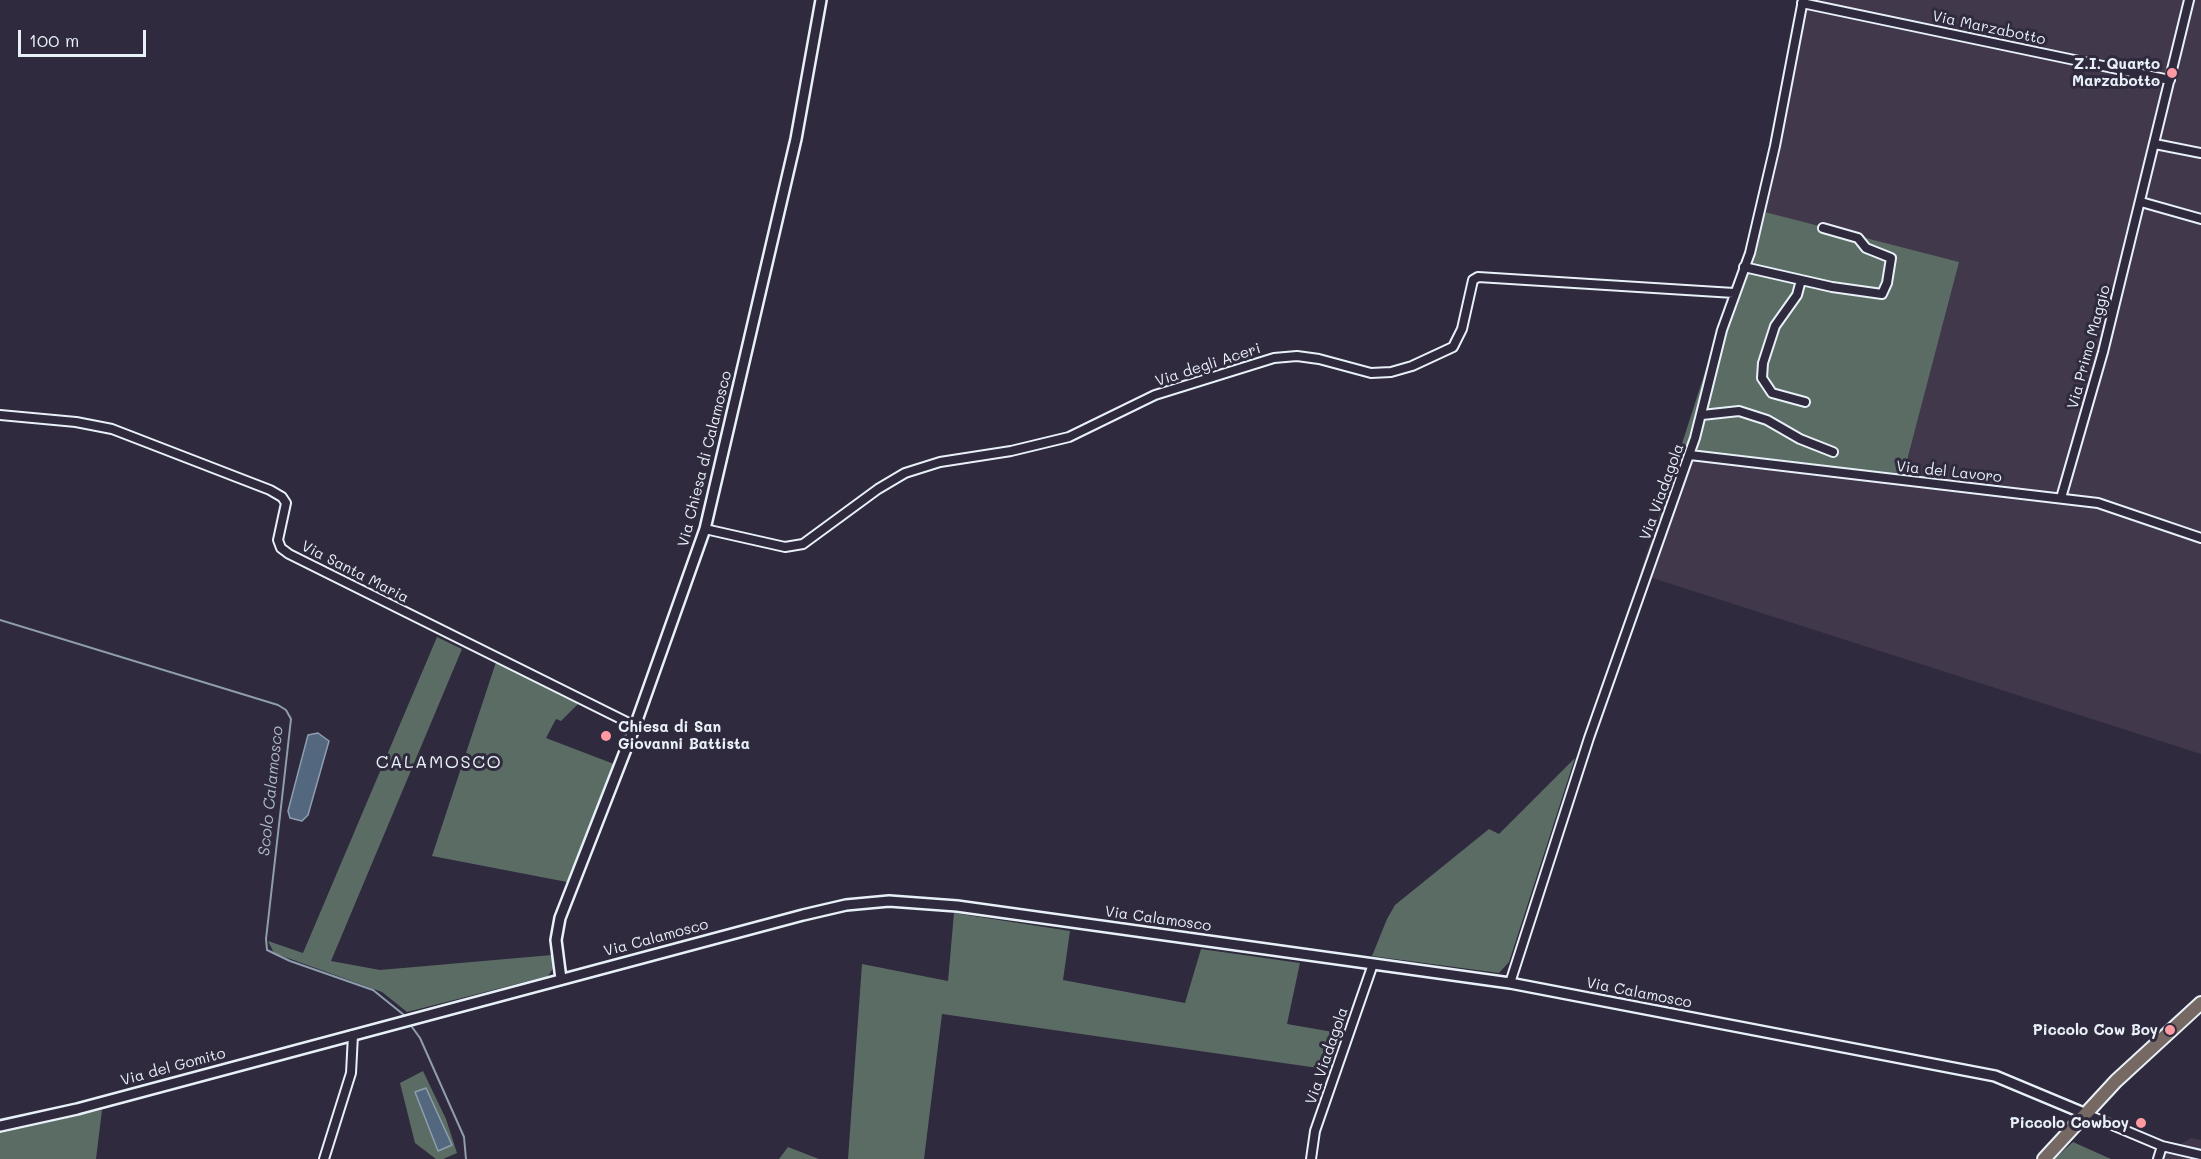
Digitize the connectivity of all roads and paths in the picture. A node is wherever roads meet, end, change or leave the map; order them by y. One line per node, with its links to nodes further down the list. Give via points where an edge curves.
1 (821, 0): 19 (street, Via Chiesa di Calamosco, via 796,139)
2 (2189, 0): 4 (street, Via Primo Maggio)
3 (1802, 2): 4 (street, Via Marzabotto); 10 (street, Via Viadagola, via 1775,146)
4 (2170, 80): 5 (street, Via Primo Maggio)
5 (2155, 144): 6 (street); 7 (street, Via Primo Maggio)
6 (2201, 153)
7 (2141, 202): 8 (street); 18 (street, Via Primo Maggio)
8 (2201, 219)
9 (1823, 228): 11 (street, via 1858,238 1866,248 1889,256 1887,283 1877,294)
10 (1744, 267): 11 (street); 12 (street, Via Viadagola)
11 (1801, 280): 13 (street, via 1797,296 1775,326 1762,378 1772,393)
12 (1734, 293): 15 (street, Via Viadagola); 19 (street, Via degli Aceri, via 1478,277 1473,280 1462,329 1453,347 1412,366 1371,373 1319,359 1274,358 1155,395 1069,437 940,462 905,473 803,544 785,547)
13 (1805, 402)
14 (0, 415): 21 (street, Via Santa Maria, via 112,429 270,490 286,503 278,540 289,554)
15 (1702, 415): 16 (street, via 1739,411); 17 (street, Via Viadagola)
16 (1833, 452)
17 (1690, 454): 18 (street, Via del Lavoro); 24 (street, Via Viadagola, via 1589,738)
18 (2061, 498): 20 (street, Via del Lavoro, via 2098,503)
19 (705, 529): 21 (street, Via Chiesa di Calamosco)
20 (2201, 538)
21 (635, 726): 23 (street, Via Chiesa di Calamosco, via 560,918 556,940)
22 (1373, 964): 23 (street, Via Calamosco, via 957,906 889,901 824,909); 24 (street, Via Calamosco); 32 (street, Via Viadagola, via 1315,1131)
23 (561, 979): 26 (street, Via Calamosco)
24 (1510, 983): 27 (street, Via Calamosco, via 1995,1076)
25 (2201, 1003): 27 (main road)
26 (353, 1035): 28 (street, Via del Gomito); 31 (street, via 351,1073)
27 (2086, 1114): 29 (street); 33 (main road)
28 (0, 1126)
29 (2162, 1146): 30 (street); 34 (street)
30 (2201, 1155)
31 (324, 1159)
32 (1311, 1159)
33 (2044, 1159)
34 (2158, 1159)

